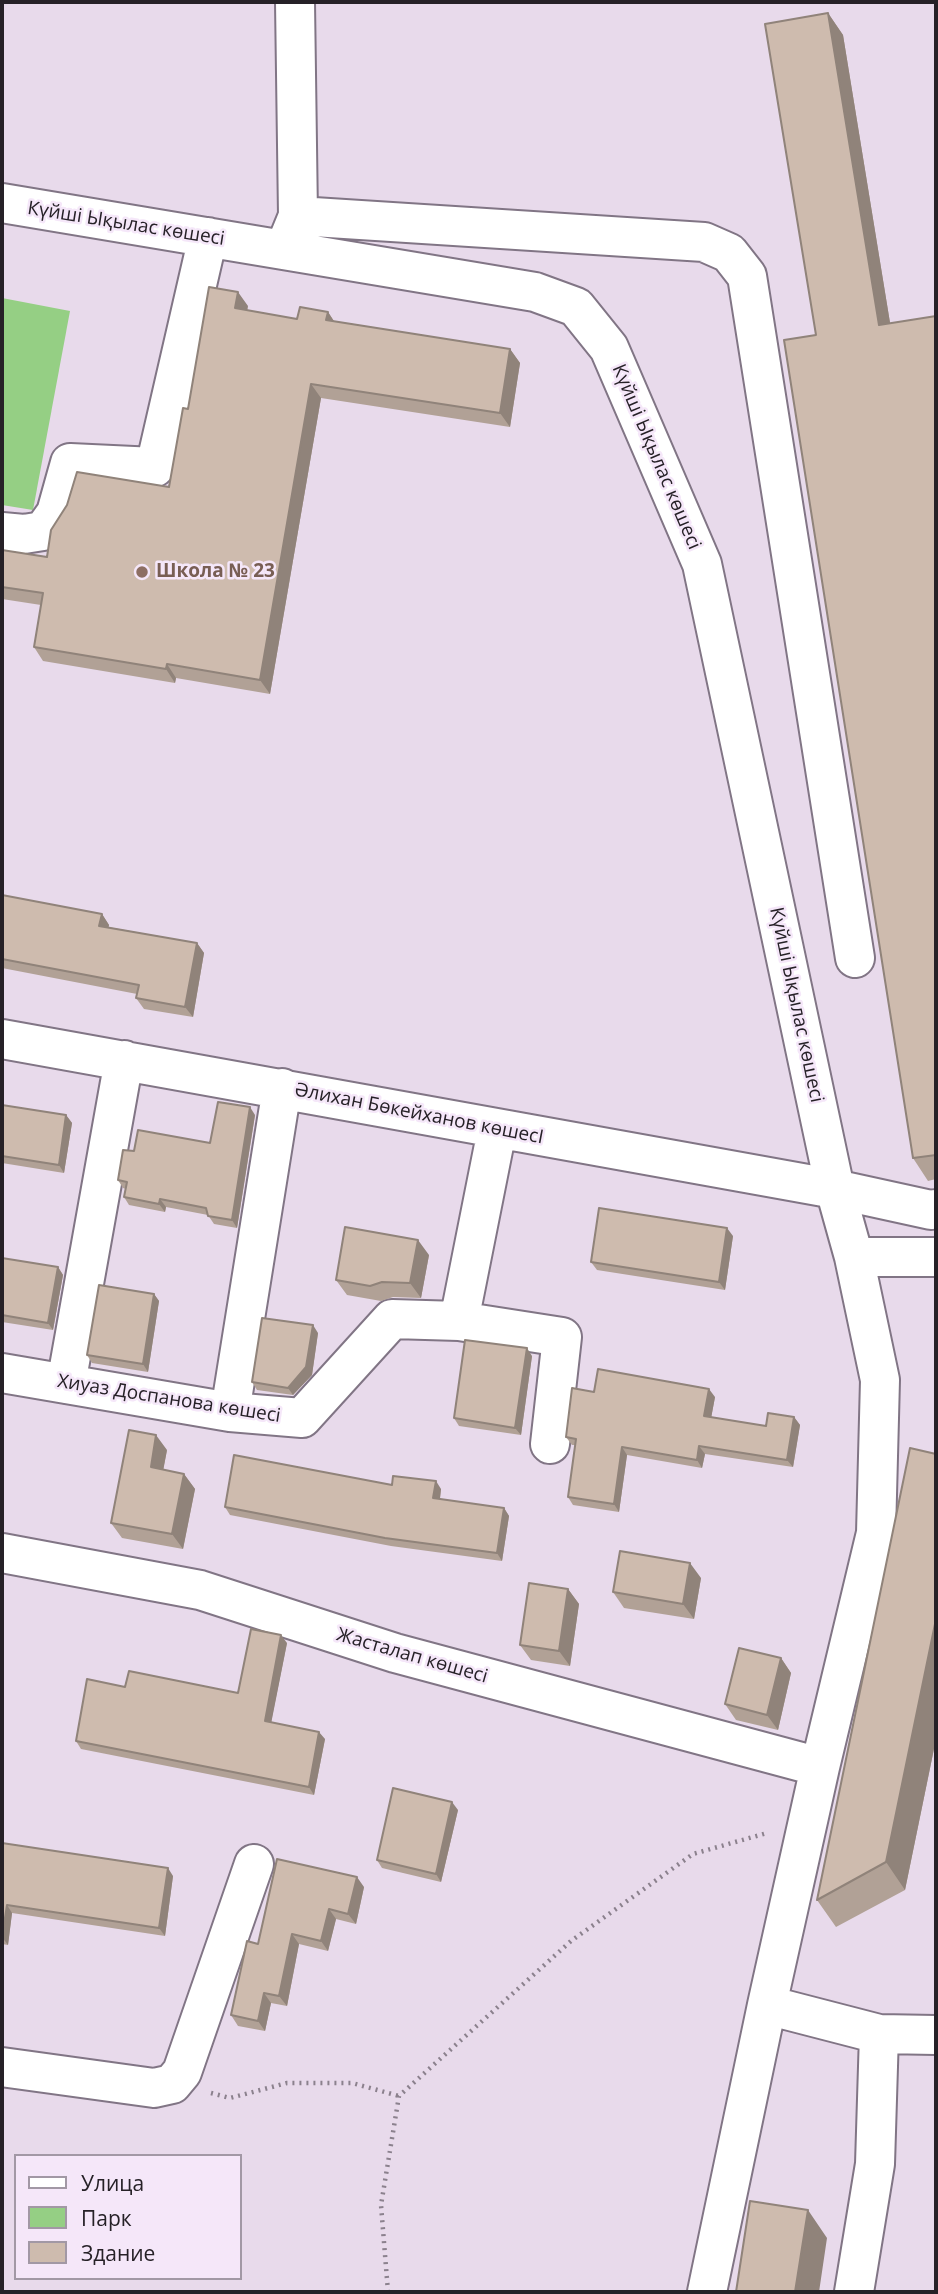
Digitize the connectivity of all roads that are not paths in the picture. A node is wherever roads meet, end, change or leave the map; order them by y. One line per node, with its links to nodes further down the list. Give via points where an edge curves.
1 (295, 2): 3 (street)
2 (2, 203): 4 (street, Күйші Ықылас көшесі)
3 (291, 233): 4 (street, Күйші Ықылас көшесі); 6 (street, via 704,242 729,253 747,276); 11 (street, Күйші Ықылас көшесі, via 535,292 576,307 609,348 702,564)
4 (208, 237): 5 (street, via 155,467 70,463 56,513 43,531)
5 (2, 532)
6 (855, 958)
7 (2, 1039): 8 (street, Әлихан Бөкейханов көшесI)
8 (124, 1060): 9 (street, Әлихан Бөкейханов көшесI); 17 (street)
9 (282, 1087): 10 (street, Әлихан Бөкейханов көшесI); 18 (street)
10 (497, 1130): 11 (street, Әлихан Бөкейханов көшесI); 15 (street)
11 (835, 1189): 12 (street, Әлихан Бөкейханов көшесI); 13 (street, Күйші Ықылас көшесі)
12 (936, 1209)
13 (854, 1257): 14 (street); 21 (street, Күйші Ықылас көшесі, via 880,1380 876,1534)
14 (936, 1257)
15 (459, 1321): 18 (street, Хиуаз Доспанова көшесі, via 392,1319 302,1418); 19 (street, Хиуаз Доспанова көшесі, via 562,1337)
16 (2, 1373): 17 (street, Хиуаз Доспанова көшесі)
17 (66, 1384): 18 (street, Хиуаз Доспанова көшесі)
18 (230, 1412)
19 (550, 1444)
20 (2, 1553): 21 (street, Жасталап көшесі, via 200,1590 395,1653)
21 (820, 1767): 23 (street, Күйші Ықылас көшесі)
22 (254, 1864): 26 (street, via 181,2072 172,2084 154,2088)
23 (767, 2005): 24 (street); 27 (street, Күйші Ықылас көшесі)
24 (879, 2034): 25 (street); 28 (street, via 875,2164)
25 (936, 2035)
26 (2, 2067)
27 (707, 2292)
28 (854, 2292)

